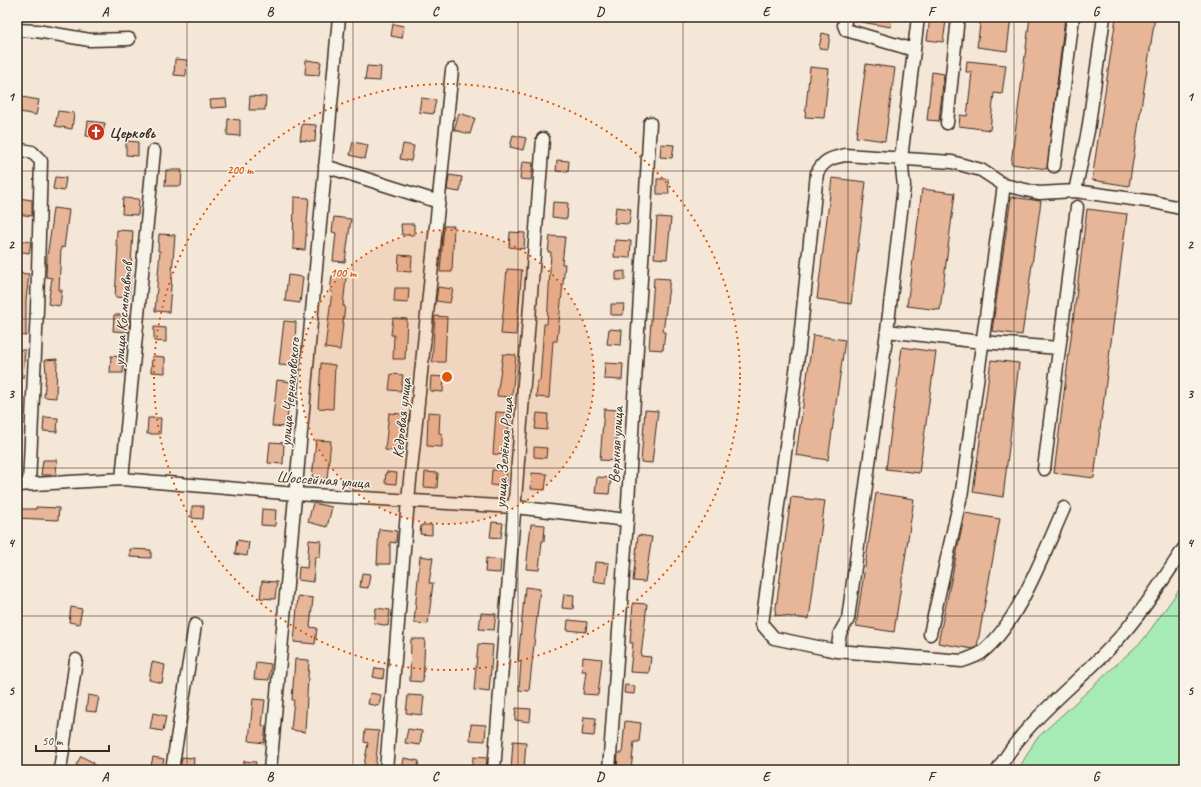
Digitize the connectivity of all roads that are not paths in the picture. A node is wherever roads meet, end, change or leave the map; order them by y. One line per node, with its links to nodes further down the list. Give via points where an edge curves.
1 (339, 17): 17 (street, улица Черняховского)
2 (846, 17): 9 (street, via 846,30)
3 (918, 17): 9 (street)
4 (958, 17): 12 (street)
5 (1073, 17): 18 (street)
6 (1104, 17): 20 (street, via 1088,131)
7 (17, 30): 8 (street, via 90,40)
8 (129, 39)
9 (914, 50): 16 (street)
10 (452, 70): 21 (street, Кедровая улица)
11 (650, 122): 34 (street, Верхняя улица)
12 (947, 123)
13 (543, 139): 32 (street, улица Зелёная Роща)
14 (17, 149): 29 (street, via 32,152 41,161 37,309)
15 (154, 151): 28 (street, улица Космонавтов)
16 (901, 159): 19 (street, via 952,162 980,170); 24 (street, via 904,186); 38 (street, via 845,155 829,158 817,173 799,349 762,624 774,638)
17 (325, 166): 21 (street); 30 (street, улица Черняховского)
18 (1054, 166)
19 (1004, 185): 20 (street, via 1039,193); 25 (street)
20 (1075, 191): 23 (street, via 1154,202)
21 (439, 202): 31 (street, Кедровая улица)
22 (1077, 207): 26 (street)
23 (1184, 209)
24 (887, 331): 25 (street); 38 (street, via 848,619 840,633)
25 (982, 342): 26 (street); 37 (street, via 962,492)
26 (1059, 348): 27 (street)
27 (1044, 469)
28 (122, 479): 29 (street, Шоссейная улица); 30 (street, Шоссейная улица)
29 (23, 484)
30 (296, 494): 31 (street, Шоссейная улица); 42 (street, улица Черняховского)
31 (408, 500): 32 (street, Шоссейная улица); 43 (street, Кедровая улица)
32 (515, 507): 34 (street, Шоссейная улица); 44 (street, улица Зелёная Роща)
33 (1064, 508): 38 (street, via 1019,606 997,638 980,653 962,661)
34 (627, 520): 45 (street, Верхняя улица)
35 (1184, 548): 46 (street, via 1149,601 1110,649 1055,699 1009,751)
36 (195, 625): 41 (street)
37 (930, 634)
38 (837, 650)
39 (76, 660): 40 (street)
40 (60, 770)
41 (172, 770)
42 (270, 770)
43 (386, 770)
44 (494, 770)
45 (609, 770)
46 (998, 770)

